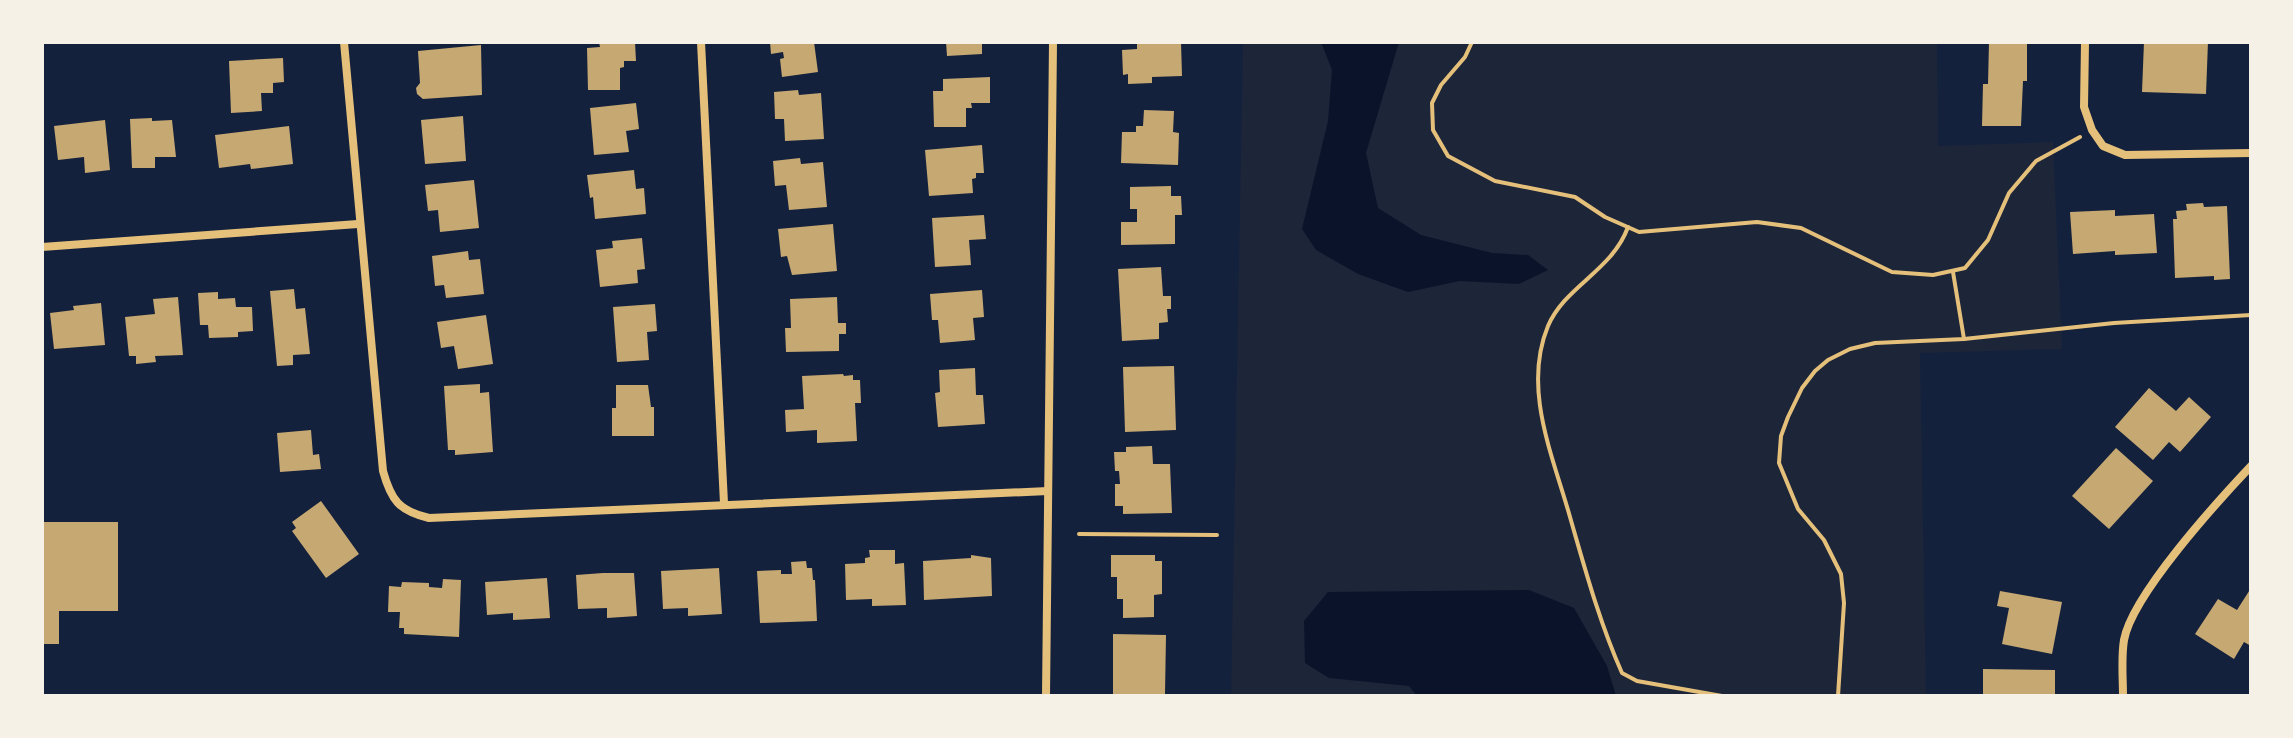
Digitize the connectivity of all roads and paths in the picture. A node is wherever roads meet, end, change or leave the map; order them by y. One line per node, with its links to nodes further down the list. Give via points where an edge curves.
1 (344, 42): 8 (street)
2 (701, 42): 16 (street)
3 (1053, 42): 15 (street)
4 (1472, 42): 9 (path, via 1432,103 1433,130 1448,156 1495,181 1575,197)
5 (2085, 42): 6 (street, via 2084,107)
6 (2092, 130): 7 (street, via 2103,146 2125,155); 11 (path, via 2036,161 2009,193 1988,240 1965,268)
7 (2251, 153)
8 (358, 224): 10 (street); 16 (street, via 383,471 397,503 429,518)
9 (1628, 227): 11 (path, via 1639,232 1757,222 1801,228 1892,272); 20 (path, via 1614,254 1561,306 1547,328 1538,390 1542,425 1588,582 1622,673 1637,681)
10 (42, 247)
11 (1953, 272): 13 (path)
12 (2251, 315): 13 (path)
13 (1964, 339): 21 (path, via 1875,343 1828,360 1802,388 1781,436 1779,463 1788,487 1841,574)
14 (2251, 466): 22 (street, via 2134,612 2124,639)
15 (1048, 491): 16 (street); 19 (street)
16 (724, 503)
17 (1079, 534): 18 (path)
18 (1217, 535)
19 (1046, 696)
20 (1722, 696)
21 (1838, 696)
22 (2123, 696)

